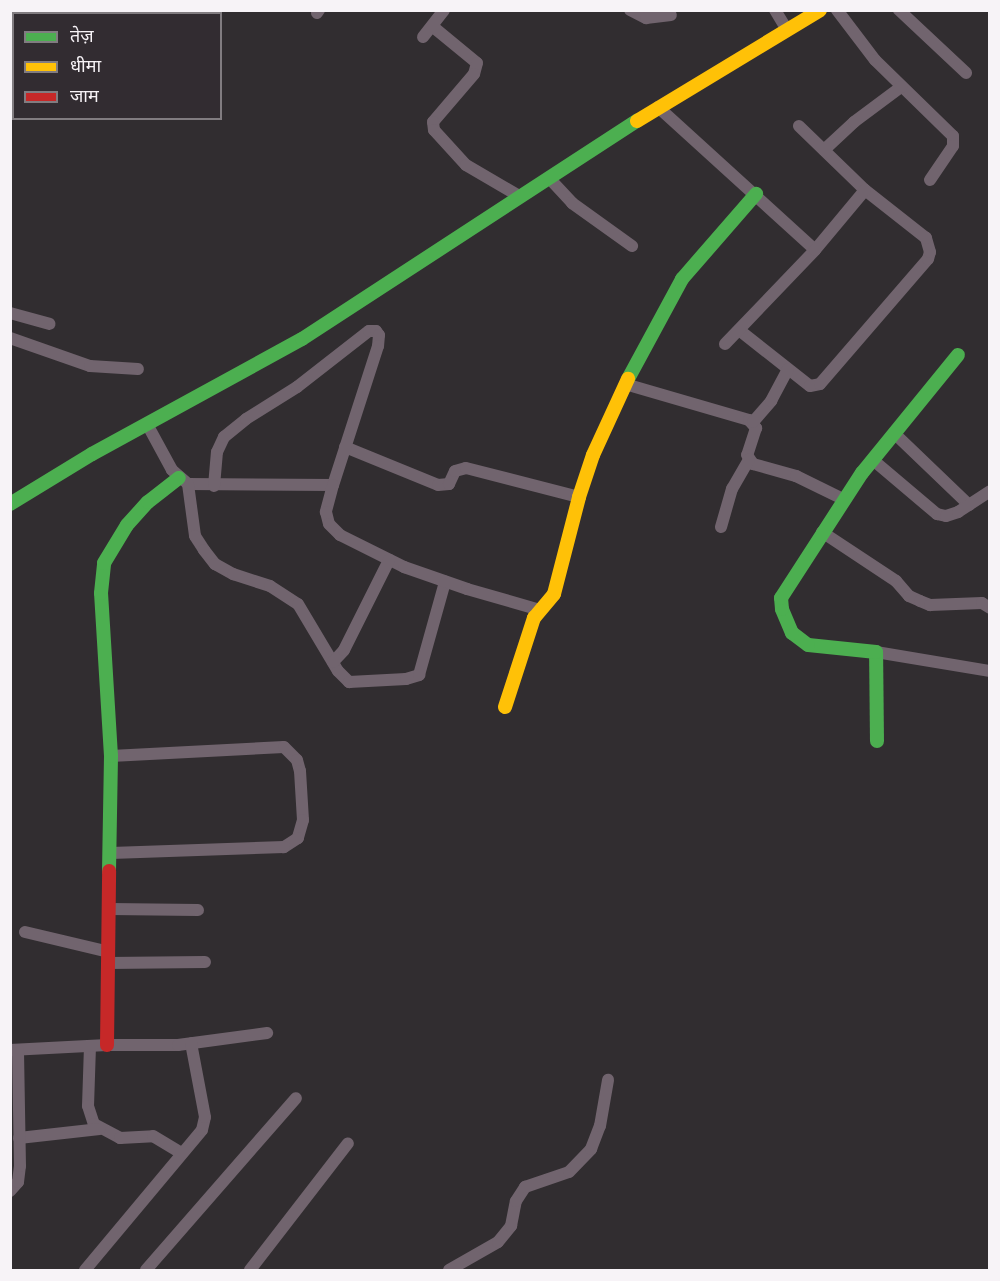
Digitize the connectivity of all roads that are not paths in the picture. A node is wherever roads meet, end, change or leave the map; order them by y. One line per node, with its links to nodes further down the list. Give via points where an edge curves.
1 (444, 10): 8 (street)
2 (630, 10): 7 (street, via 646,18)
3 (775, 10): 9 (street)
4 (820, 10): 9 (street)
5 (837, 10): 12 (street)
6 (899, 10): 11 (street)
7 (671, 15)
8 (432, 26): 10 (street); 20 (street, via 477,63 474,74 433,122 434,130 466,165)
9 (787, 30): 13 (street)
10 (423, 37)
11 (966, 73)
12 (901, 87): 15 (street); 17 (street, via 951,133 954,141)
13 (658, 107): 16 (street); 19 (street)
14 (799, 126): 15 (street)
15 (824, 150): 18 (street)
16 (549, 178): 20 (street); 21 (street, via 572,203)
17 (930, 180)
18 (865, 190): 22 (street); 30 (street, via 926,238 928,259 820,384 810,386)
19 (756, 194): 22 (street); 31 (street, via 682,279 659,315)
20 (519, 196): 33 (street, via 302,339)
21 (632, 246)
22 (815, 250): 25 (street)
23 (10, 313): 24 (street)
24 (50, 324)
25 (739, 330): 27 (street); 30 (street)
26 (10, 339): 29 (street, via 90,366)
27 (725, 344)
28 (958, 355): 34 (street)
29 (138, 369)
30 (788, 369): 32 (street)
31 (625, 384): 32 (street); 42 (street)
32 (753, 422): 36 (street, via 756,433 748,450)
33 (147, 424): 38 (street); 44 (street)
34 (894, 433): 37 (street); 45 (street)
35 (345, 447): 39 (street, via 378,346 376,331 369,331 224,437 217,452); 40 (street); 42 (street, via 438,485 449,484 455,471 466,468)
36 (749, 459): 43 (street, via 753,464 796,476); 46 (street, via 732,489)
37 (873, 460): 43 (street); 45 (street, via 937,514 958,513)
38 (183, 481): 39 (street); 53 (street, via 193,530 215,564 287,595 298,604); 57 (street, via 138,513 104,563 101,593)
39 (214, 486): 40 (street)
40 (333, 486): 48 (street, via 326,512 333,531)
41 (990, 491): 45 (street)
42 (579, 497): 51 (street, via 554,594)
43 (843, 499): 47 (street)
44 (10, 504)
45 (969, 505)
46 (721, 527)
47 (822, 532): 50 (street, via 920,601 930,605 982,603); 52 (street, via 781,598 787,623 792,633 808,645)
48 (389, 560): 49 (street); 53 (street, via 344,650)
49 (445, 582): 51 (street); 53 (street, via 422,666 414,678 349,682)
50 (990, 608)
51 (540, 610): 55 (street)
52 (876, 652): 54 (street); 56 (street)
53 (333, 662)
54 (990, 671)
55 (505, 707)
56 (877, 741)
57 (111, 756): 58 (street); 58 (street, via 284,747 297,760 300,771 303,820 298,838 285,847)
58 (111, 853): 59 (street)
59 (110, 909): 60 (street); 62 (street)
60 (198, 910)
61 (25, 932): 62 (street)
62 (108, 957): 63 (street); 66 (street)
63 (205, 962)
64 (267, 1033): 65 (street)
65 (191, 1043): 66 (street); 74 (street, via 204,1124)
66 (106, 1044): 67 (street)
67 (90, 1046): 68 (street); 71 (street, via 88,1114)
68 (14, 1050): 72 (street)
69 (608, 1080): 79 (street, via 600,1126 591,1149 569,1172 525,1187 516,1201 511,1226 498,1242)
70 (296, 1098): 77 (street)
71 (99, 1129): 72 (street); 74 (street, via 120,1138 153,1136)
72 (19, 1138): 75 (street, via 19,1176)
73 (348, 1143): 78 (street)
74 (181, 1153): 76 (street)
75 (10, 1191)
76 (85, 1270)
77 (146, 1270)
78 (250, 1270)
79 (449, 1270)

